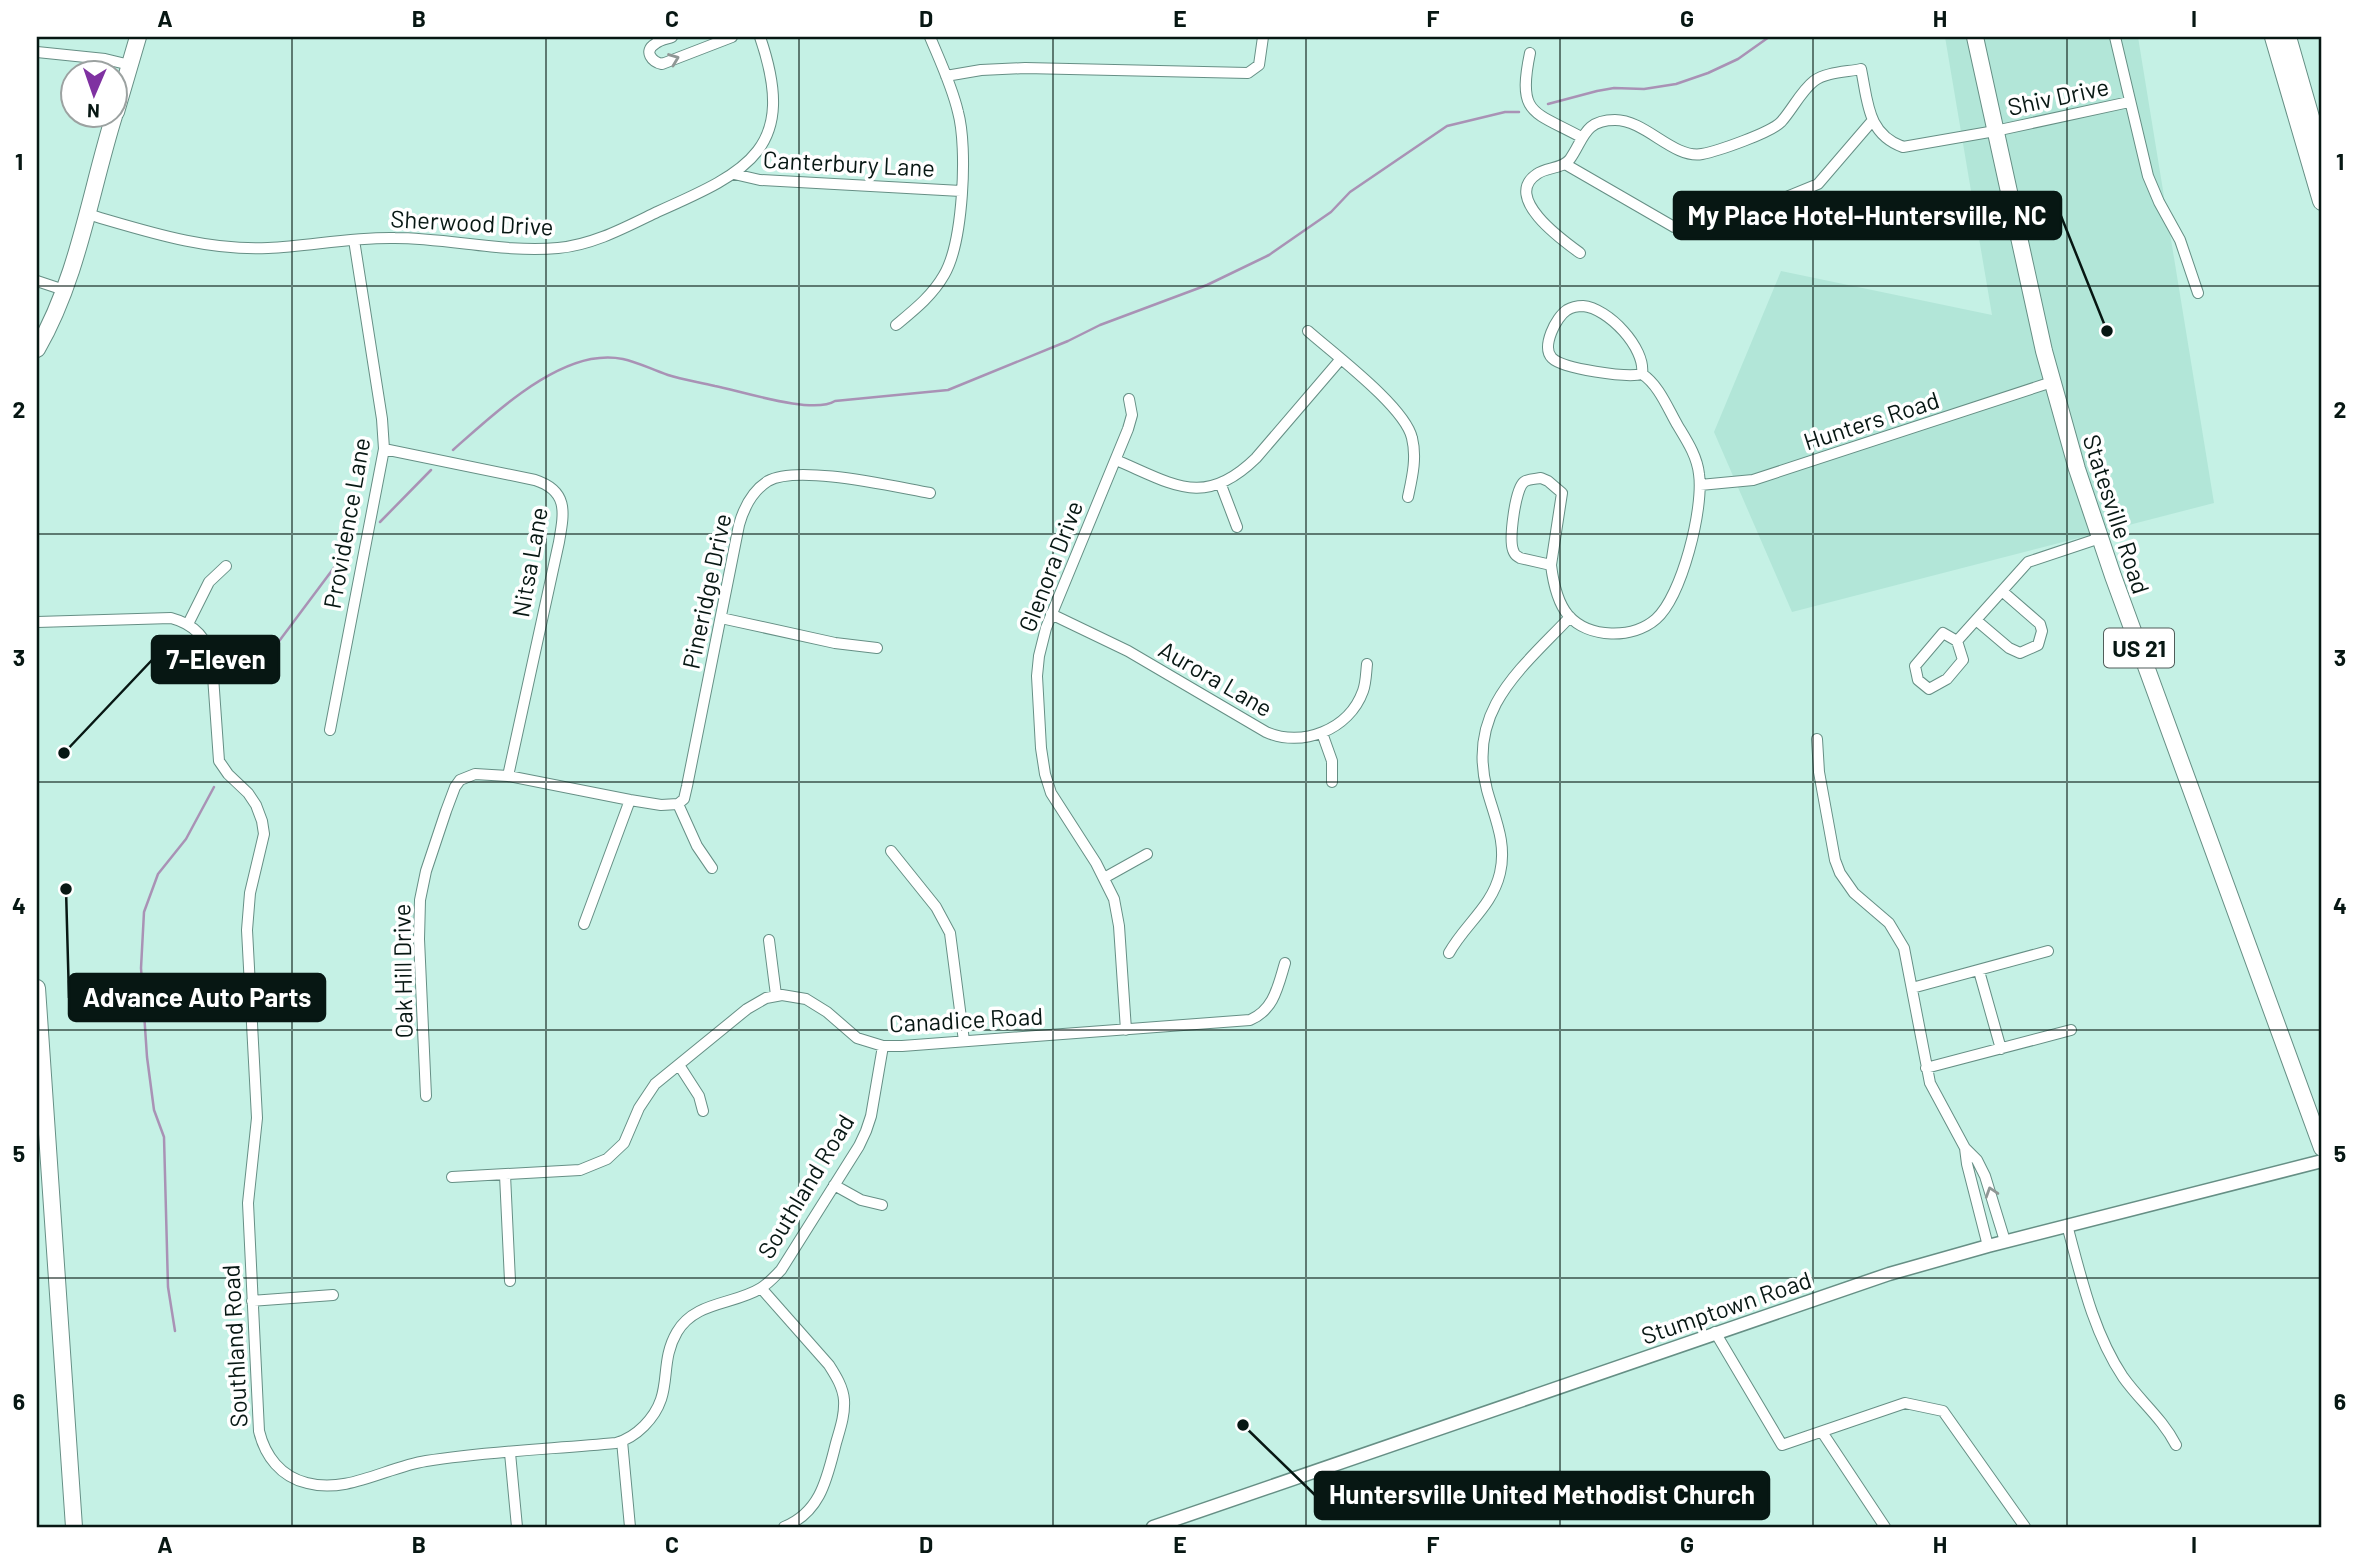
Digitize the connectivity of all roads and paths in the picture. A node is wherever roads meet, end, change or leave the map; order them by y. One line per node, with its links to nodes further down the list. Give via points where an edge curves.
1 (138, 37): 14 (main road)
2 (672, 37): 3 (street, one-way to 3, via 652,44 650,57 662,64)
3 (732, 37)
4 (760, 37): 23 (street, Sherwood Drive, via 773,87 773,115 764,141)
5 (930, 37): 15 (street)
6 (1263, 37): 15 (street, via 1262,59 1248,73 1025,68)
7 (1975, 37): 19 (main road, Statesville Road / US 21)
8 (2115, 37): 16 (street)
9 (2274, 37): 25 (highway)
10 (2287, 37): 21 (highway)
11 (37, 52): 13 (street)
12 (1530, 53): 20 (street, via 1525,90 1531,108 1546,121)
13 (109, 60)
14 (130, 65)
15 (946, 76): 24 (street, via 961,126)
16 (2129, 102): 19 (street, Shiv Drive); 31 (street, via 2152,187 2180,240)
17 (1873, 120): 19 (street, Shiv Drive, via 1890,142 1903,147); 20 (street, via 1861,69 1815,80 1779,124 1702,154 1689,154 1626,121 1599,122); 22 (street, via 1818,184 1692,230 1674,227)
18 (110, 130): 26 (main road)
19 (1995, 131): 39 (main road, Statesville Road / US 21)
20 (1581, 137): 22 (street)
21 (2322, 159)
22 (1565, 164): 28 (street, via 1535,175 1525,196 1547,225)
23 (734, 174): 24 (street, Canterbury Lane, via 760,180); 27 (street, Sherwood Drive, via 620,229 561,248 398,237)
24 (961, 191): 34 (street, via 958,233 947,269 925,301)
25 (2322, 201)
26 (87, 214): 27 (street, Sherwood Drive, via 182,241 234,248); 30 (main road)
27 (354, 240): 41 (street, Providence Lane)
28 (1580, 253)
29 (37, 281): 30 (street)
30 (64, 290): 32 (main road)
31 (2198, 293)
32 (53, 314): 33 (main road); 36 (main road)
33 (37, 324)
34 (896, 325)
35 (1308, 331): 37 (street)
36 (37, 349)
37 (1340, 360): 43 (street, via 1256,458); 46 (street, via 1395,408 1408,426 1415,454)
38 (1642, 374): 38 (street, via 1642,359 1604,312 1583,306 1563,313 1547,349 1555,360 1584,369); 44 (street, via 1657,389 1691,449)
39 (2052, 382): 44 (street, Hunters Road, via 1753,480); 48 (main road, Statesville Road / US 21)
40 (1129, 399): 42 (street, Glenora Drive, via 1132,415)
41 (384, 449): 61 (street, Providence Lane); 64 (street, Nitsa Lane, via 535,480 552,487 561,498 559,542)
42 (1116, 460): 43 (street, via 1188,488); 52 (street, Glenora Drive)
43 (1221, 485): 47 (street)
44 (1700, 485): 53 (street, via 1695,532 1664,611 1645,627 1621,634 1590,629)
45 (930, 493): 54 (street, Pineridge Drive, via 824,477 785,476 769,481 754,493 742,513)
46 (1408, 497)
47 (1237, 527)
48 (2100, 538): 51 (street, via 2028,562); 91 (main road, Statesville Road / US 21)
49 (1551, 565): 49 (street, via 1562,493 1548,481 1532,479 1525,481 1517,494 1512,545 1516,556); 53 (street, via 1557,592)
50 (226, 566): 57 (street, via 209,582)
51 (2002, 591): 55 (street); 55 (street, via 2040,624 2038,645 2020,653)
52 (1051, 614): 62 (street, Aurora Lane, via 1128,651 1266,733 1293,740); 71 (street, Glenora Drive, via 1037,676 1045,774 1051,793)
53 (1570, 617): 75 (street, via 1501,692 1489,717 1482,746 1483,771 1503,842 1500,872 1491,899)
54 (721, 618): 59 (street); 67 (street, Pineridge Drive, via 684,799)
55 (1976, 620): 58 (street)
56 (37, 622): 57 (street, via 163,618)
57 (188, 624): 103 (street, Southland Road, via 210,652 219,761 256,805 264,834 247,930 257,1118 248,1189)
58 (1957, 641): 58 (street, via 1943,633 1915,666 1918,680 1929,688 1947,679 1963,660)
59 (877, 648)
60 (1367, 664): 62 (street, Aurora Lane, via 1363,691 1353,708)
61 (330, 730)
62 (1322, 733): 65 (street, via 1332,761)
63 (1817, 738): 79 (street, via 1835,860 1854,893 1895,931 1904,948)
64 (508, 776): 66 (street, Oak Hill Drive); 88 (street, Oak Hill Drive, via 475,774 460,780 426,871 419,939)
65 (1332, 782)
66 (630, 800): 67 (street, Oak Hill Drive); 72 (street)
67 (678, 804): 70 (street)
68 (891, 851): 83 (street, via 936,907 950,933)
69 (1147, 854): 71 (street)
70 (712, 868)
71 (1104, 878): 81 (street, Glenora Drive, via 1117,912)
72 (584, 924)
73 (769, 940): 80 (street)
74 (2048, 951): 77 (street)
75 (1449, 953)
76 (1285, 963): 81 (street, Canadice Road, via 1275,995 1256,1018)
77 (1979, 971): 79 (street); 85 (street)
78 (37, 988): 109 (main road)
79 (1912, 988): 87 (street)
80 (776, 996): 84 (street, Canadice Road, via 806,999 858,1038); 86 (street, via 747,1009)
81 (1126, 1030): 83 (street, Canadice Road)
82 (2071, 1030): 85 (street)
83 (964, 1041): 84 (street, Canadice Road)
84 (883, 1046): 95 (street, Southland Road, via 866,1131)
85 (2001, 1049): 87 (street)
86 (679, 1065): 89 (street); 93 (street, via 646,1095 628,1136 607,1159 580,1170)
87 (1926, 1068): 90 (street)
88 (426, 1096)
89 (703, 1111)
90 (1965, 1148): 98 (street, one-way to 90, via 1985,1175); 99 (street)
91 (2322, 1148)
92 (2322, 1161): 97 (street, Stumptown Road)
93 (505, 1175): 94 (street); 100 (street)
94 (452, 1177)
95 (834, 1185): 96 (street, via 861,1200); 101 (street, Southland Road, via 781,1269)
96 (883, 1205)
97 (2067, 1225): 98 (street, Stumptown Road); 107 (street, via 2108,1350)
98 (2005, 1241): 99 (street, Stumptown Road)
99 (1988, 1246): 104 (street, Stumptown Road)
100 (510, 1281)
101 (761, 1288): 106 (street, Southland Road, via 704,1309 685,1322 668,1355 658,1409 640,1430); 112 (street, via 829,1365 844,1399 820,1497 803,1517)
102 (334, 1295): 103 (street)
103 (252, 1301): 108 (street, Southland Road, via 259,1431 271,1460 288,1475 307,1484 336,1485 422,1462)
104 (1716, 1332): 105 (street, via 1782,1445); 113 (street, Stumptown Road)
105 (1822, 1432): 114 (street); 115 (street, via 1905,1403 1943,1411)
106 (622, 1441): 108 (street, Southland Road); 111 (street)
107 (2176, 1445)
108 (510, 1453): 110 (street)
109 (74, 1527)
110 (517, 1527)
111 (630, 1527)
112 (784, 1527)
113 (1153, 1527)
114 (1885, 1527)
115 (2025, 1527)

